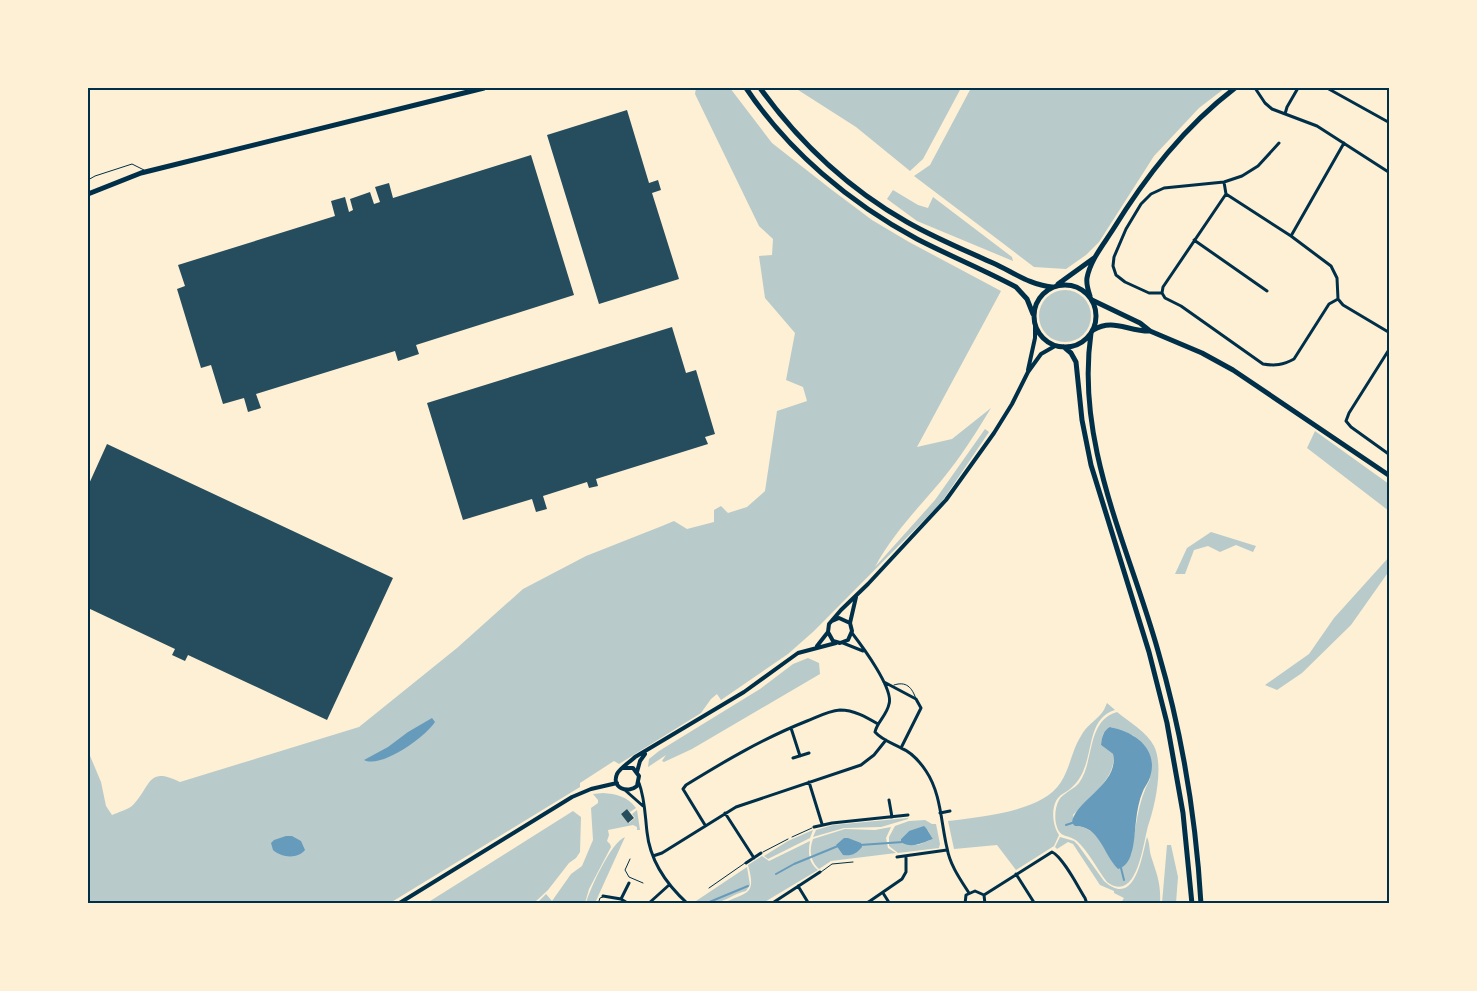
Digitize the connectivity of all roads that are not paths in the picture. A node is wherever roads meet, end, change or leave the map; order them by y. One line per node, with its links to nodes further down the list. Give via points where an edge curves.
1 (484, 88): 12 (main road)
2 (746, 88): 26 (main road, via 773,124 828,179 860,204 918,239 1016,288 1027,299)
3 (760, 88): 21 (main road, via 815,153 865,195 932,236 1034,284)
4 (1235, 88): 20 (main road, via 1210,108 1164,156)
5 (1255, 88): 8 (street, via 1265,103)
6 (1298, 88): 8 (street)
7 (1327, 88): 9 (street)
8 (1285, 114): 11 (street, via 1317,126)
9 (1390, 123)
10 (1279, 143): 15 (street, via 1258,166)
11 (1344, 143): 13 (street); 18 (street)
12 (147, 171): 14 (lane, via 132,164); 16 (main road)
13 (1390, 173)
14 (88, 180)
15 (1224, 182): 17 (street); 23 (street, via 1164,188 1151,194 1141,204 1126,230 1114,257 1116,275 1149,293)
16 (88, 194)
17 (1226, 194): 18 (street); 19 (street)
18 (1291, 236): 25 (street, via 1331,266 1338,278)
19 (1194, 240): 22 (street); 23 (street)
20 (1096, 256): 21 (main road); 24 (main road, via 1087,278)
21 (1054, 286): 24 (main road, via 1078,287); 26 (main road, via 1041,295)
22 (1267, 291)
23 (1162, 293): 25 (street, via 1263,364 1274,366 1294,359 1329,304)
24 (1091, 298): 28 (main road); 29 (main road, via 1096,315)
25 (1338, 299): 30 (street)
26 (1033, 314): 27 (main road)
27 (1035, 326): 31 (main road, via 1045,340); 36 (street)
28 (1150, 331): 29 (main road, via 1108,324); 38 (main road, via 1233,370)
29 (1092, 332): 32 (main road, via 1079,344); 112 (main road, via 1088,373 1093,437 1173,706 1192,809)
30 (1390, 333)
31 (1055, 346): 32 (main road); 36 (street, via 1041,354)
32 (1064, 347): 111 (main road, via 1076,362 1091,465 1149,652 1167,723 1184,813)
33 (1390, 348): 34 (street)
34 (1384, 356): 35 (street); 37 (street, via 1346,421)
35 (1390, 359)
36 (1028, 372): 39 (street, via 1004,417 963,479)
37 (1390, 455)
38 (1390, 476)
39 (856, 597): 40 (street); 41 (street)
40 (832, 621): 41 (street, via 839,618); 42 (street)
41 (850, 623): 43 (street)
42 (828, 632): 44 (street); 46 (street)
43 (852, 633): 45 (street); 47 (street)
44 (836, 642): 45 (street); 46 (street)
45 (843, 643): 47 (street)
46 (815, 647): 55 (street, via 798,653 744,692)
47 (864, 652): 48 (street)
48 (884, 682): 49 (street); 51 (street, via 890,703)
49 (893, 686): 50 (street); 50 (lane, via 900,683 909,686)
50 (916, 699): 54 (street, via 920,712)
51 (878, 724): 52 (street, via 856,712 838,710); 53 (street, via 875,732)
52 (791, 728): 57 (street); 73 (street, via 730,758 684,787)
53 (886, 740): 54 (street); 61 (street, via 861,765)
54 (901, 748): 69 (street, via 928,772)
55 (646, 752): 59 (street); 60 (street)
56 (809, 753): 57 (street)
57 (800, 756): 58 (street)
58 (793, 758)
59 (623, 768): 60 (street); 63 (street, via 616,776)
60 (637, 772): 62 (street)
61 (809, 782): 68 (street); 72 (street)
62 (639, 783): 64 (street, via 634,789); 66 (street, via 644,795)
63 (617, 784): 64 (street); 98 (street, via 572,797)
64 (626, 790): 66 (street)
65 (889, 800): 71 (street)
66 (643, 806): 79 (street)
67 (950, 811): 69 (street)
68 (725, 813): 73 (street); 82 (street)
69 (940, 813): 77 (street)
70 (908, 815): 71 (street)
71 (892, 817): 72 (street)
72 (822, 824): 74 (street)
73 (705, 825): 79 (street)
74 (814, 827): 75 (lane)
75 (792, 837)
76 (788, 839): 78 (lane)
77 (947, 850): 80 (street); 94 (street)
78 (761, 853): 82 (street)
79 (653, 856): 90 (street)
80 (906, 856): 81 (street); 93 (street, via 905,875)
81 (898, 857)
82 (754, 858): 85 (street)
83 (630, 859): 88 (lane, via 625,870)
84 (853, 862): 86 (lane, via 832,864)
85 (746, 863): 92 (lane)
86 (820, 872): 91 (street)
87 (1016, 874): 96 (street); 109 (street); 110 (street, via 1054,853)
88 (630, 881): 89 (lane); 97 (street)
89 (643, 883)
90 (669, 885): 101 (street); 102 (street)
91 (798, 886): 103 (street); 104 (street)
92 (709, 888)
93 (883, 893): 105 (street); 106 (street)
94 (968, 893): 96 (street, via 979,891); 107 (street)
95 (603, 896): 97 (street); 99 (lane)
96 (984, 896): 108 (street)
97 (621, 899): 100 (street)
98 (398, 904)
99 (598, 904)
100 (629, 904)
101 (648, 904)
102 (688, 904)
103 (771, 904)
104 (809, 904)
105 (864, 904)
106 (890, 904)
107 (965, 904)
108 (985, 904)
109 (1035, 904)
110 (1087, 904)
111 (1192, 904)
112 (1202, 904)

